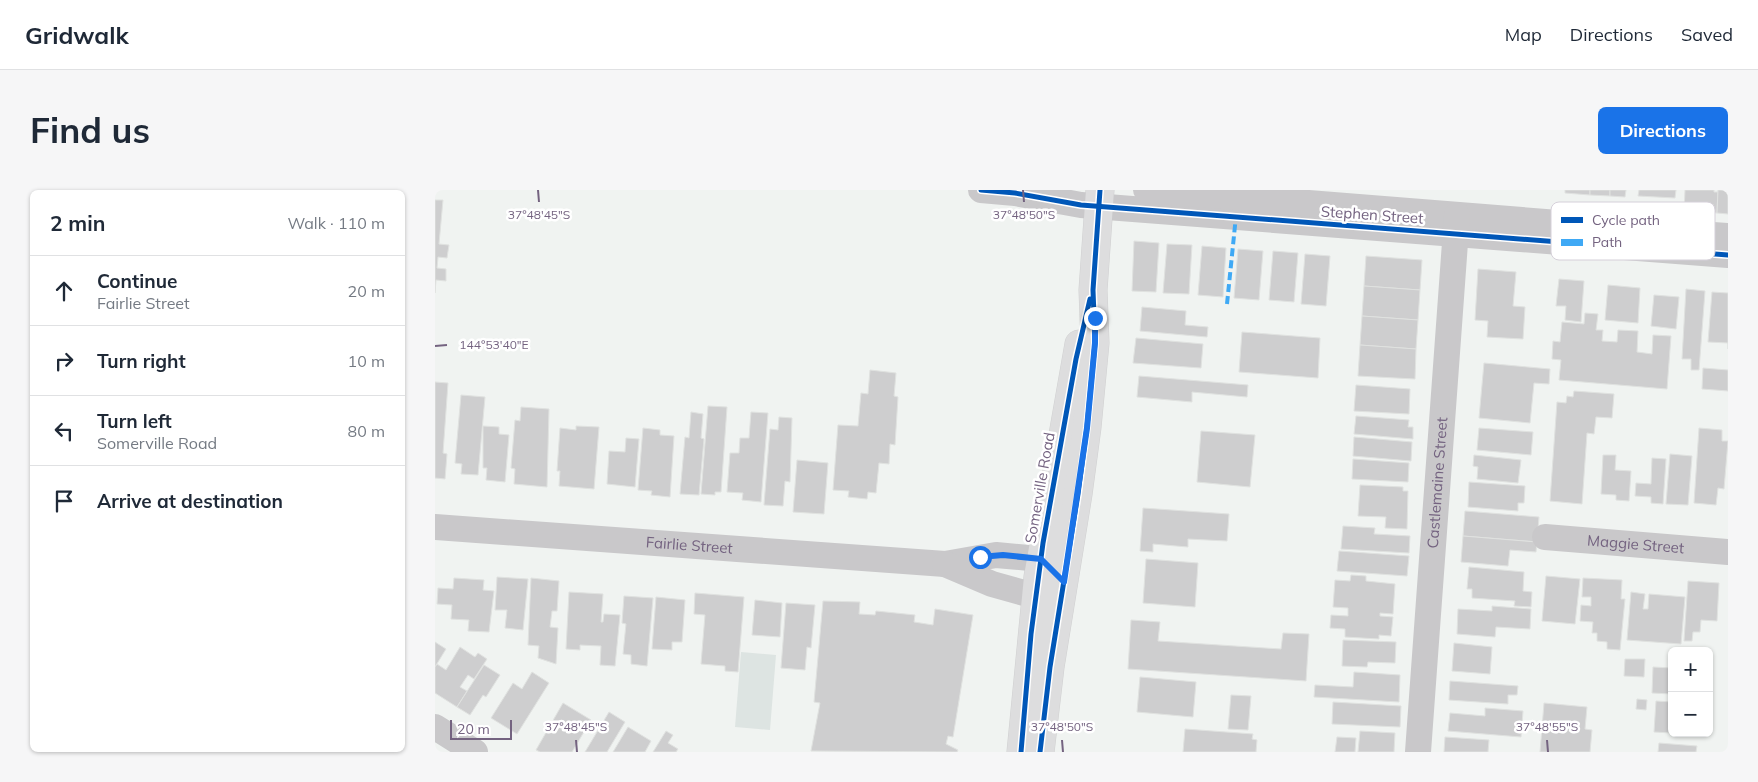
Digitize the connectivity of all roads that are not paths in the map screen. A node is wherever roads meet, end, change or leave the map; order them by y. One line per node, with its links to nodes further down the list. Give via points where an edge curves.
1 (981, 190): 3 (street, Stephen Street)
2 (1146, 190): 5 (street, Stephen Street)
3 (1025, 191): 4 (street, Stephen Street, via 1057,202)
4 (1100, 198): 5 (street, Stephen Street); 13 (main road, Somerville Road)
5 (1407, 210): 6 (street, Stephen Street)
6 (1457, 224): 7 (street, Stephen Street); 8 (street, Stephen Street); 27 (street, Castlemaine Street)
7 (1551, 228)
8 (1551, 235)
9 (1715, 235): 10 (street, Stephen Street)
10 (1728, 236)
11 (1715, 254): 12 (street, Stephen Street)
12 (1728, 255)
13 (1093, 290): 18 (main road, Somerville Road, via 1076,359); 20 (main road, Somerville Road, via 1095,336 1091,382)
14 (435, 527): 19 (street, Fairlie Street)
15 (1545, 537): 16 (street, Maggie Street)
16 (1728, 552)
17 (1006, 555): 18 (street, Fairlie Street); 19 (street, Fairlie Street); 21 (street)
18 (1041, 559): 20 (main road); 22 (main road, Somerville Road)
19 (945, 564): 21 (street, Fairlie Street)
20 (1064, 582): 22 (main road); 26 (main road, Somerville Road)
21 (1004, 587): 22 (street, Fairlie Street)
22 (1035, 596): 25 (main road, Somerville Road)
23 (435, 727): 24 (street)
24 (475, 752)
25 (1021, 752)
26 (1040, 752)
27 (1418, 752)

